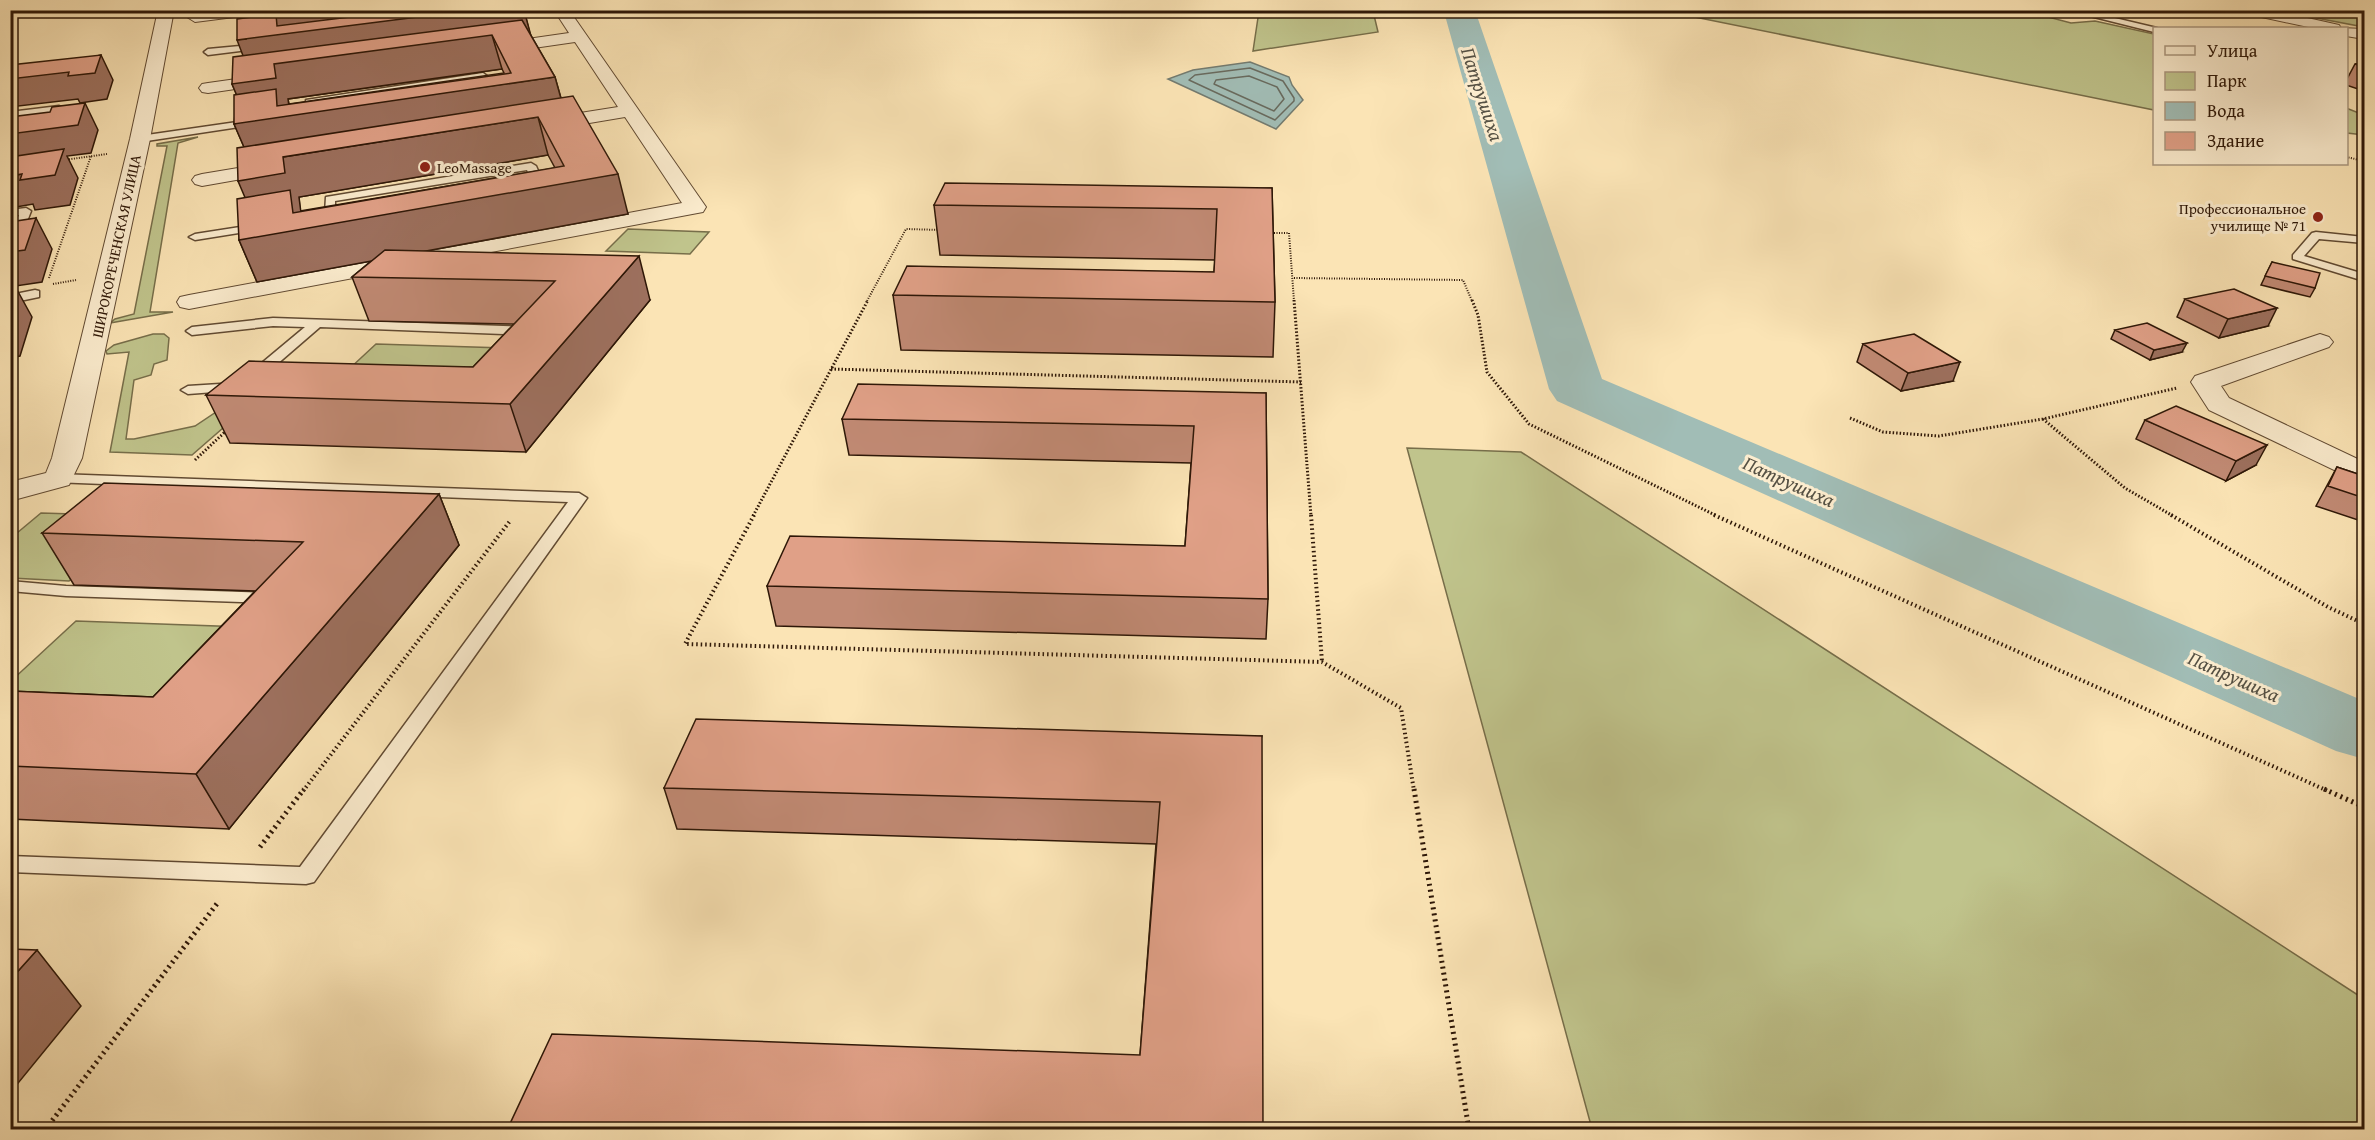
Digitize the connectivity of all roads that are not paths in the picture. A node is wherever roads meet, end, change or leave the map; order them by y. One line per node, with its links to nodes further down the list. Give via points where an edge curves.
1 (166, 10): 25 (street, ШИРОКОРЕЧЕНСКАЯ УЛИЦА)
2 (250, 10): 6 (street)
3 (561, 10): 11 (street)
4 (2069, 10): 8 (lane)
5 (2248, 10): 7 (street)
6 (195, 17)
7 (2328, 27)
8 (2153, 30)
9 (2348, 31): 10 (street)
10 (2364, 34)
11 (578, 37): 13 (street); 19 (street)
12 (272, 44): 14 (lane)
13 (474, 51)
14 (208, 52)
15 (289, 77): 18 (street)
16 (2364, 78): 17 (lane)
17 (2348, 81)
18 (208, 88)
19 (630, 111): 24 (street); 38 (street, via 695,207)
20 (10, 115): 23 (lane, via 59,109)
21 (305, 115): 21 (lane, via 314,133 498,105 483,76 309,102)
22 (269, 120): 25 (lane)
23 (52, 128)
24 (526, 128)
25 (140, 139): 47 (street, ШИРОКОРЕЧЕНСКАЯ УЛИЦА, via 67,458)
26 (295, 165): 27 (street)
27 (202, 180)
28 (535, 204): 30 (lane, via 547,202 531,166 330,199 332,221)
29 (10, 213): 34 (lane, via 26,211)
30 (310, 219)
31 (269, 226): 32 (lane)
32 (195, 237)
33 (2364, 240): 35 (lane, via 2316,235 2297,257)
34 (10, 250)
35 (2364, 278)
36 (35, 294): 37 (lane)
37 (10, 299)
38 (189, 303)
39 (315, 325): 40 (lane, via 273,322); 41 (lane); 43 (lane)
40 (192, 331)
41 (540, 331)
42 (2320, 342): 46 (street, via 2205,382 2219,404)
43 (243, 387): 44 (lane); 45 (lane)
44 (264, 387)
45 (188, 390)
46 (2364, 473)
47 (58, 479): 48 (street); 51 (lane, via 579,498 306,876)
48 (10, 492)
49 (10, 586): 50 (lane)
50 (288, 598)
51 (10, 864)

